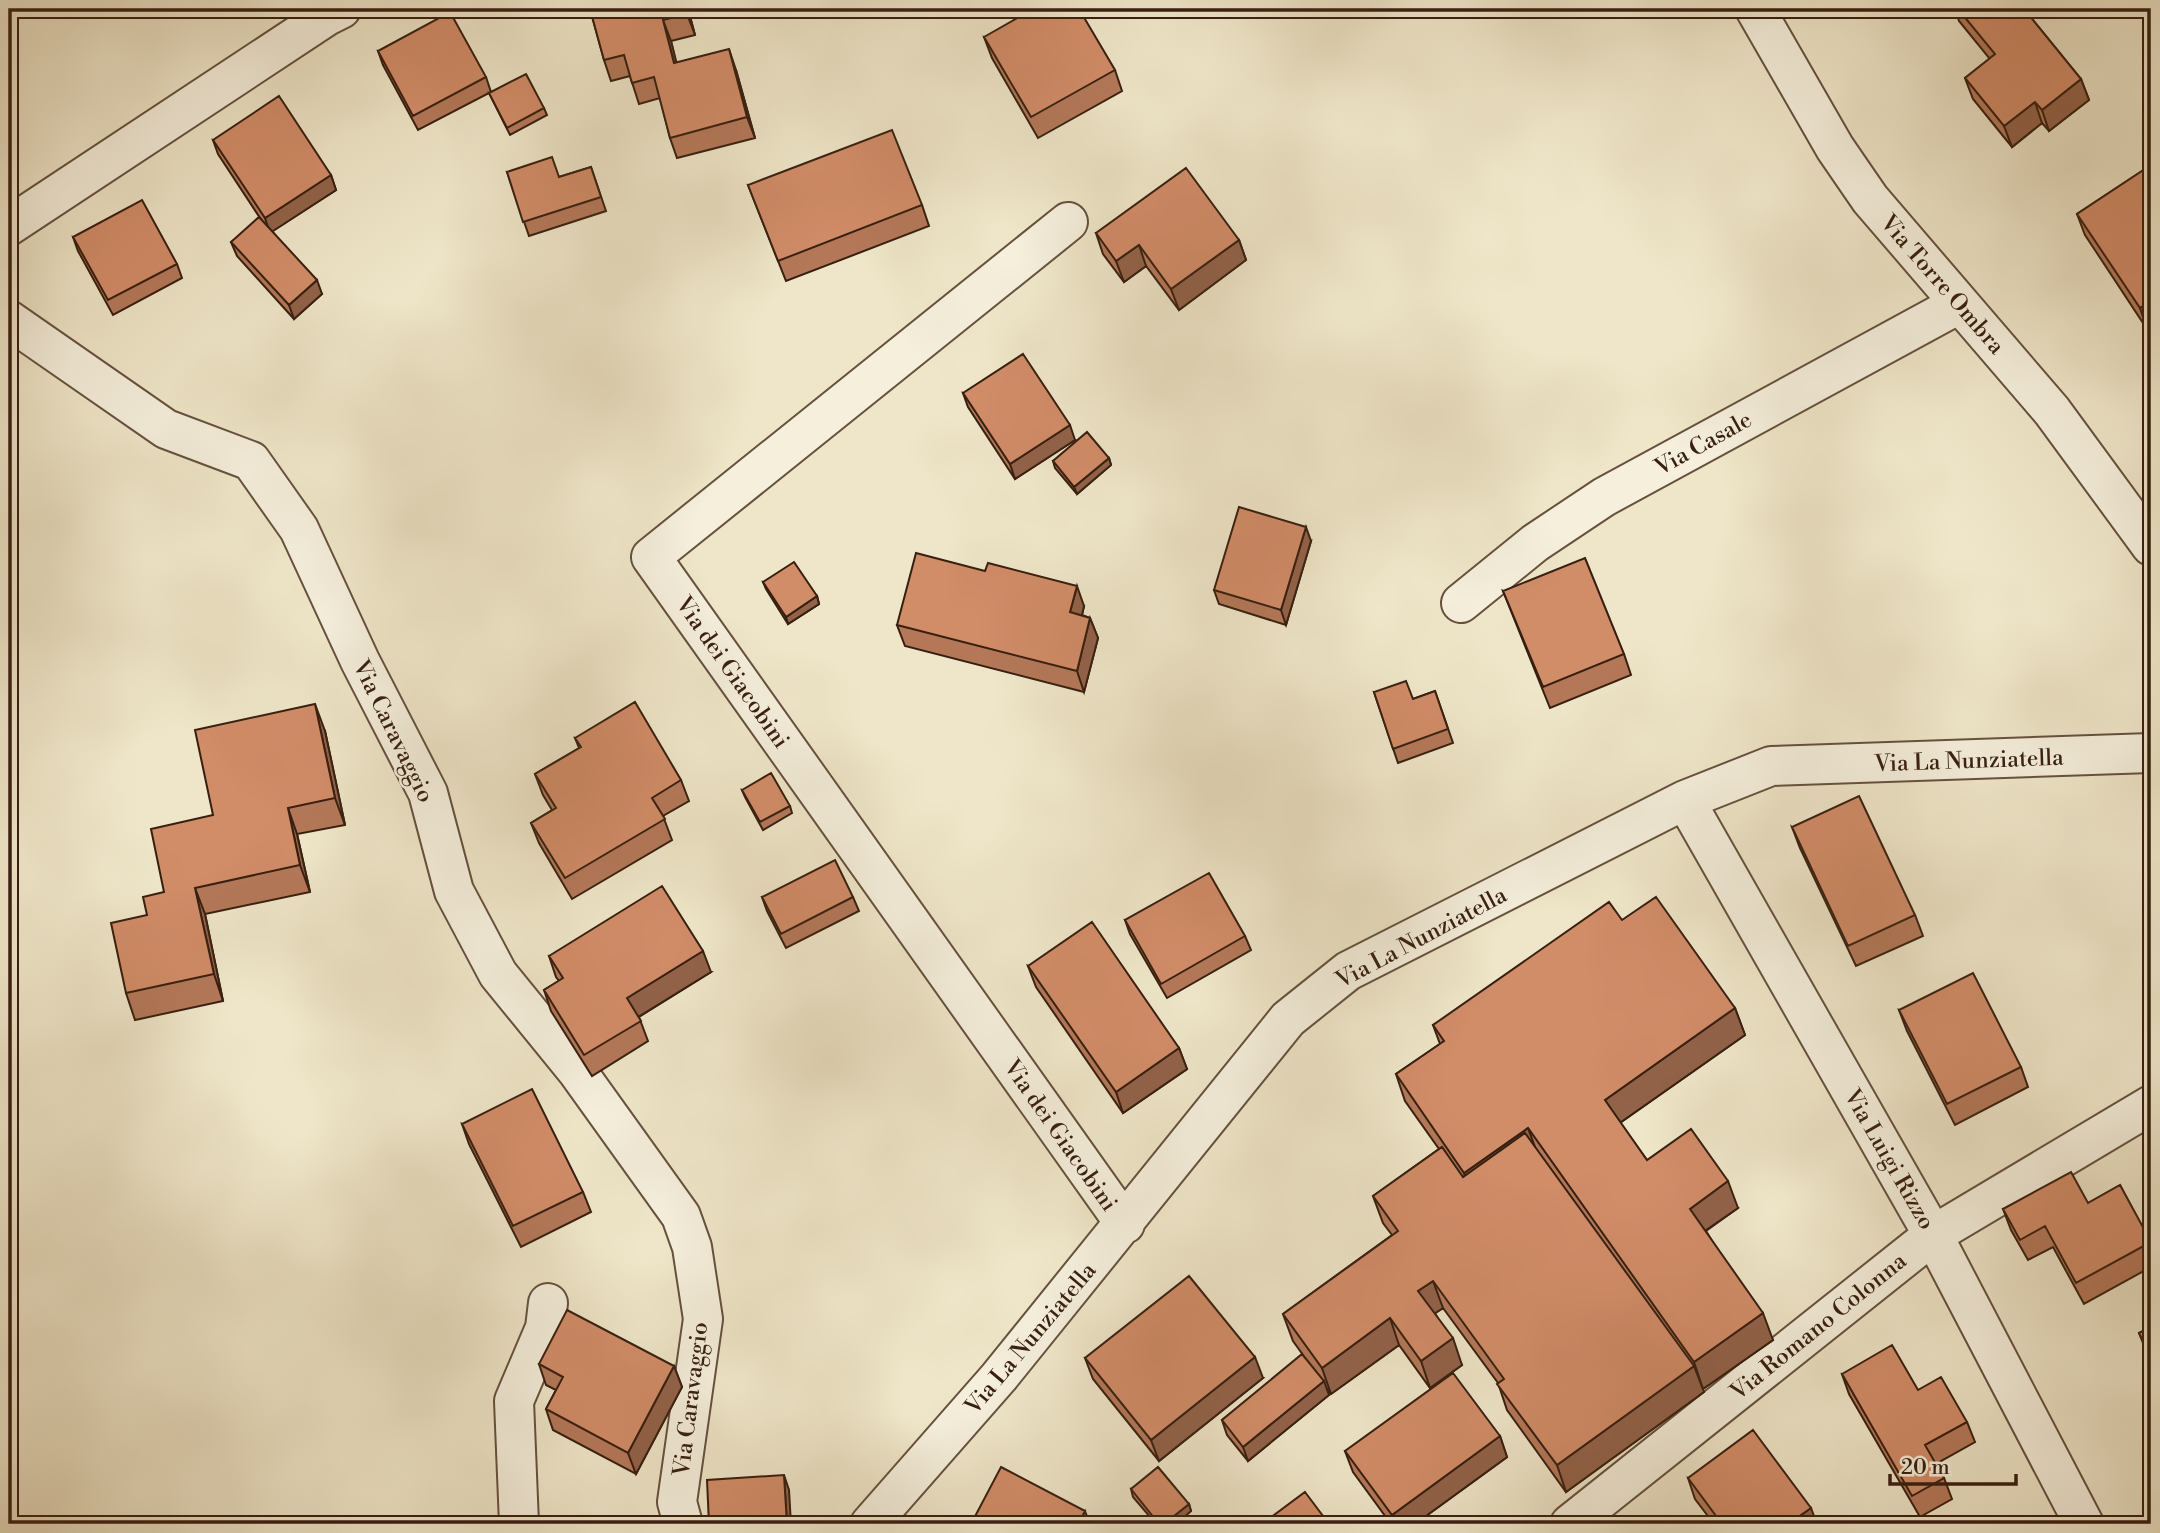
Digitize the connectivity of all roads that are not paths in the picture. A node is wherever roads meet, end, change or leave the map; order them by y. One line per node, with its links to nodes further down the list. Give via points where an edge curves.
1 (341, 9): 4 (street)
2 (1755, 9): 5 (street, Via Torre Ombra, via 1863,189)
3 (1068, 222): 12 (street, Via dei Giacobini, via 651,557)
4 (9, 226)
5 (1959, 303): 7 (street, Via Torre Ombra, via 2052,411); 8 (street, Via Casale, via 1604,497 1535,542)
6 (9, 320): 16 (street, Via Caravaggio, via 166,429 251,461 299,529 428,793 454,891 498,974 577,1071 681,1216 692,1247 703,1319 677,1502)
7 (2151, 546)
8 (1461, 603)
9 (2151, 753): 10 (street, Via La Nunziatella, via 1771,766)
10 (1685, 800): 12 (street, Via La Nunziatella, via 1348,971 1288,1019); 13 (street, Via Luigi Rizzo)
11 (2151, 1105): 13 (street, Via Romano Colonna)
12 (1125, 1224): 17 (street, Via La Nunziatella)
13 (1933, 1235): 18 (street, Via Romano Colonna); 19 (street, Via Luigi Rizzo)
14 (548, 1303): 15 (street, via 545,1328 514,1401)
15 (519, 1524)
16 (682, 1524)
17 (870, 1524)
18 (1570, 1524)
19 (2084, 1524)

